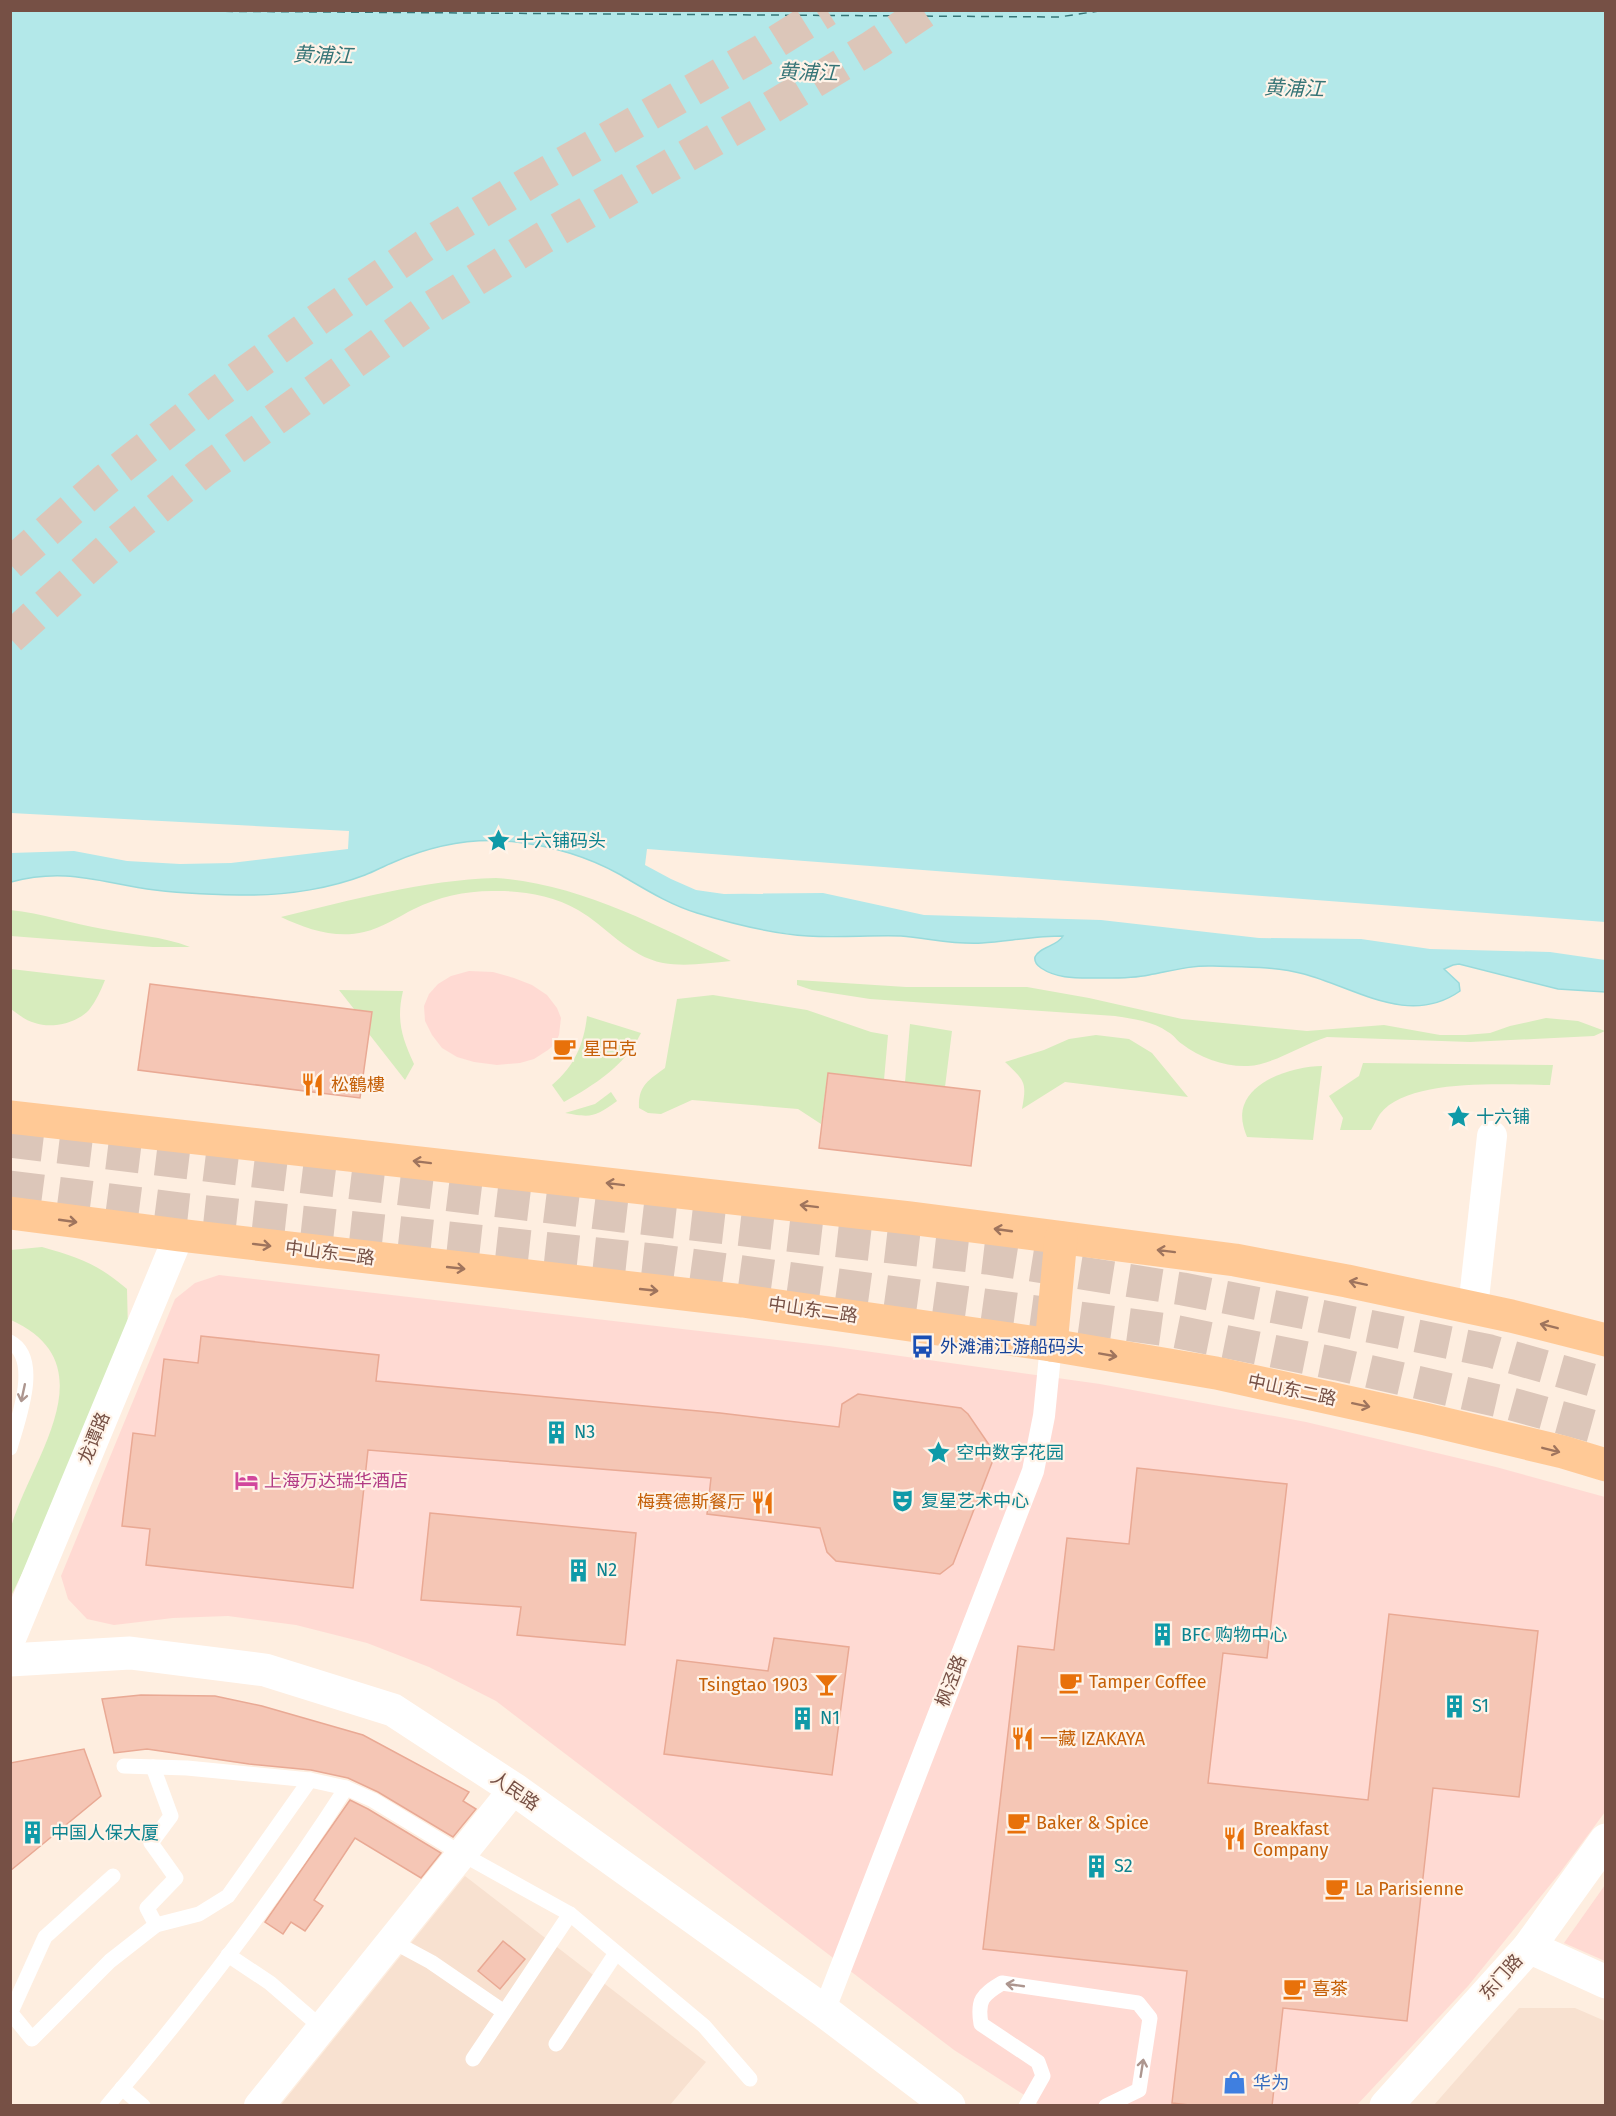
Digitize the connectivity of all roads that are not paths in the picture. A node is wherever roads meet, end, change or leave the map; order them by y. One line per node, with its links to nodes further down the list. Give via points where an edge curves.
1 (10, 1117): 5 (main road, one-way to 1)
2 (1492, 1136): 6 (street)
3 (10, 1213): 4 (main road, 中山东二路, one-way to 4)
4 (178, 1235): 9 (main road, 中山东二路, one-way to 9, via 743,1301); 12 (street, 龙谭路)
5 (1061, 1238): 6 (main road, one-way to 5, via 1235,1260); 9 (main road)
6 (1473, 1308): 7 (main road, one-way to 6)
7 (1605, 1340)
8 (10, 1342): 10 (lane, one-way to 10, via 24,1358 27,1374)
9 (1051, 1345): 11 (main road, 中山东二路, one-way to 11, via 1216,1373 1425,1419); 29 (street, 枫泾路, via 1044,1416 1033,1471)
10 (10, 1448)
11 (1605, 1465)
12 (10, 1641)
13 (10, 1660): 18 (street, 人民路, via 130,1653 265,1670 393,1710)
14 (123, 1766): 15 (lane)
15 (153, 1767): 16 (lane); 23 (lane, via 171,1816 151,1844 176,1878 147,1908)
16 (310, 1780): 17 (lane); 23 (lane, via 228,1896 199,1914)
17 (346, 1788): 20 (lane); 27 (lane, via 303,1855)
18 (514, 1789): 20 (street); 29 (street, 人民路)
19 (1605, 1840): 25 (street, 东门路)
20 (462, 1854): 22 (lane); 24 (street)
21 (113, 1876): 30 (lane, via 45,1937)
22 (570, 1914): 26 (lane); 31 (lane)
23 (156, 1925): 30 (lane, via 110,1960 32,2039)
24 (392, 1941): 31 (lane, via 431,1962); 32 (street)
25 (1529, 1947): 28 (street); 43 (street, 东门路)
26 (616, 1953): 33 (lane); 35 (lane, via 704,2026)
27 (228, 1955): 32 (lane, via 270,1983); 36 (lane)
28 (1605, 1982)
29 (824, 2011): 40 (street, 人民路)
30 (11, 2012)
31 (504, 2012): 34 (lane)
32 (322, 2028): 39 (street)
33 (556, 2044)
34 (473, 2059)
35 (750, 2079)
36 (122, 2088): 37 (lane); 38 (lane)
37 (107, 2106)
38 (143, 2106)
39 (258, 2106)
40 (949, 2106)
41 (1026, 2106): 42 (lane, one-way to 41, via 1139,2090 1150,2018 1138,2003 1002,1983 985,1994 979,2008 981,2024 1038,2062 1043,2076)
42 (1106, 2106)
43 (1386, 2106)

